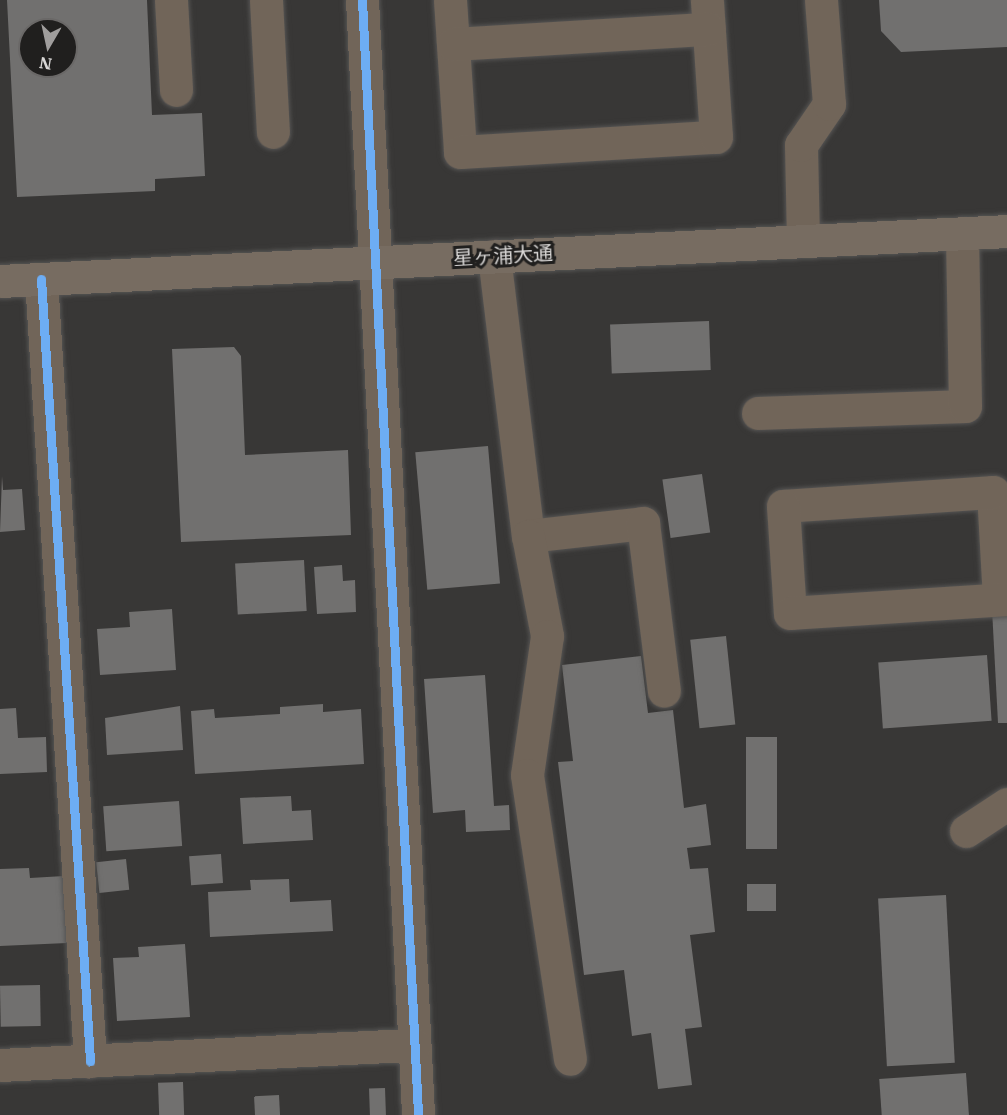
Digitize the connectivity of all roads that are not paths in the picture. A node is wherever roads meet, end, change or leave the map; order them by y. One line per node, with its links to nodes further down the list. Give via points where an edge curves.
1 (171, 0): 8 (street)
2 (266, 0): 9 (street)
3 (362, 0): 14 (street)
4 (450, 0): 7 (street)
5 (822, 0): 12 (street, via 830,104 801,145)
6 (708, 14): 7 (street); 7 (street, via 716,137 460,152)
7 (453, 44)
8 (176, 90)
9 (273, 132)
10 (1007, 231): 11 (highway, 星ヶ浦大通)
11 (962, 233): 12 (highway, 星ヶ浦大通); 17 (street, via 965,406)
12 (803, 240): 13 (highway, 星ヶ浦大通)
13 (494, 256): 14 (highway, 星ヶ浦大通); 18 (street)
14 (375, 262): 15 (highway, 星ヶ浦大通); 23 (street)
15 (40, 279): 16 (highway, 星ヶ浦大通); 25 (street)
16 (0, 281)
17 (758, 413)
18 (528, 536): 20 (street, via 643,523); 24 (street, via 547,636 527,775)
19 (1003, 599): 19 (street, via 790,613 783,506 993,492)
20 (664, 691)
21 (1007, 804): 22 (street)
22 (966, 831)
23 (415, 1045): 25 (street); 27 (street)
24 (570, 1059)
25 (90, 1061): 26 (street)
26 (0, 1065)
27 (418, 1115)

